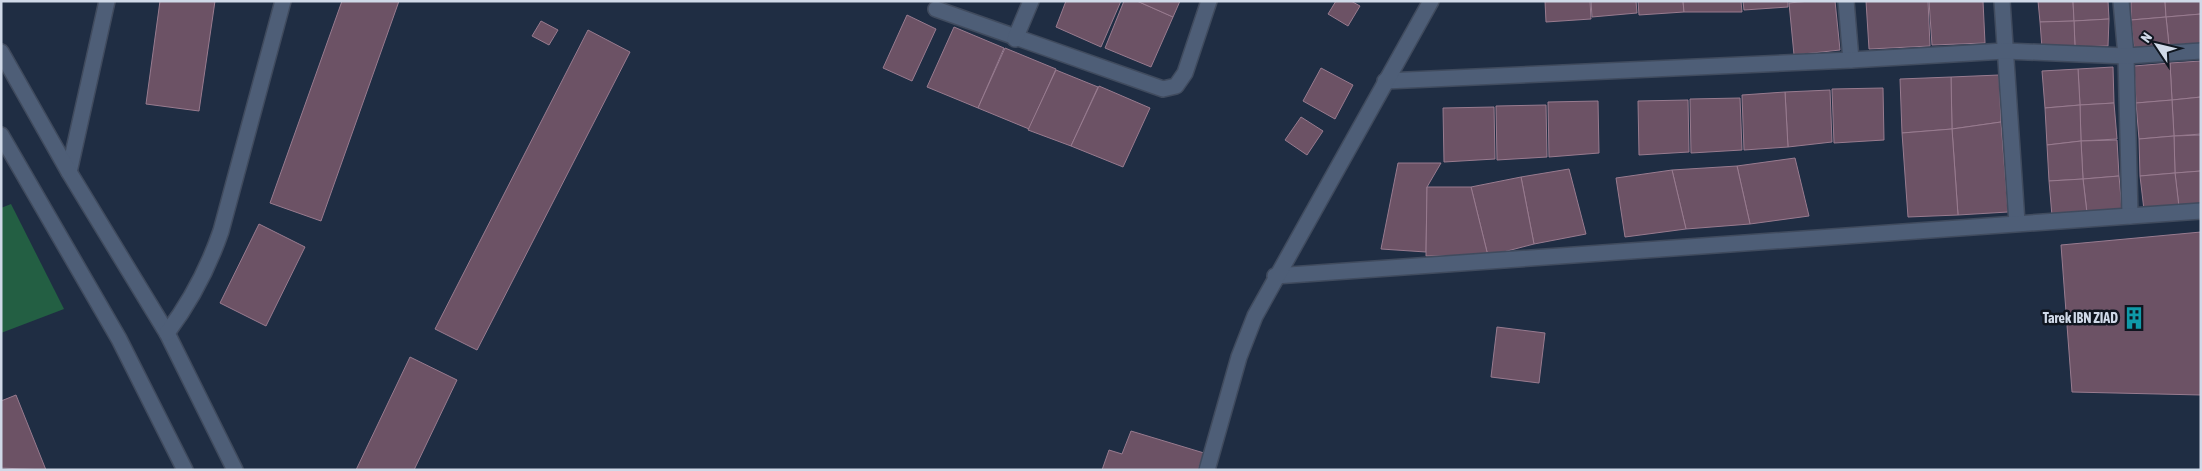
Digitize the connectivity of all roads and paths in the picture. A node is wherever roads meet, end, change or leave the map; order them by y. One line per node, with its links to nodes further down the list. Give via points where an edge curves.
1 (106, 1): 18 (street)
2 (283, 1): 23 (street, via 216,246 196,290)
3 (1031, 1): 10 (street)
4 (1209, 1): 10 (street, via 1185,73 1176,86 1163,89)
5 (1431, 1): 16 (street)
6 (1846, 1): 15 (street)
7 (2002, 1): 11 (street)
8 (2121, 1): 14 (street)
9 (936, 9): 10 (street)
10 (1015, 39)
11 (2005, 51): 14 (street); 15 (street); 21 (street)
12 (2201, 51): 14 (street)
13 (1, 52): 18 (street)
14 (2126, 56): 20 (street)
15 (1851, 60): 16 (street)
16 (1386, 81): 22 (street)
17 (1, 135): 24 (street, via 119,339)
18 (69, 172): 23 (street)
19 (2201, 211): 20 (street)
20 (2130, 216): 21 (street)
21 (2017, 223): 22 (street)
22 (1275, 276): 26 (street, via 1246,337)
23 (167, 333): 25 (street)
24 (185, 470)
25 (235, 470)
26 (1207, 470)

